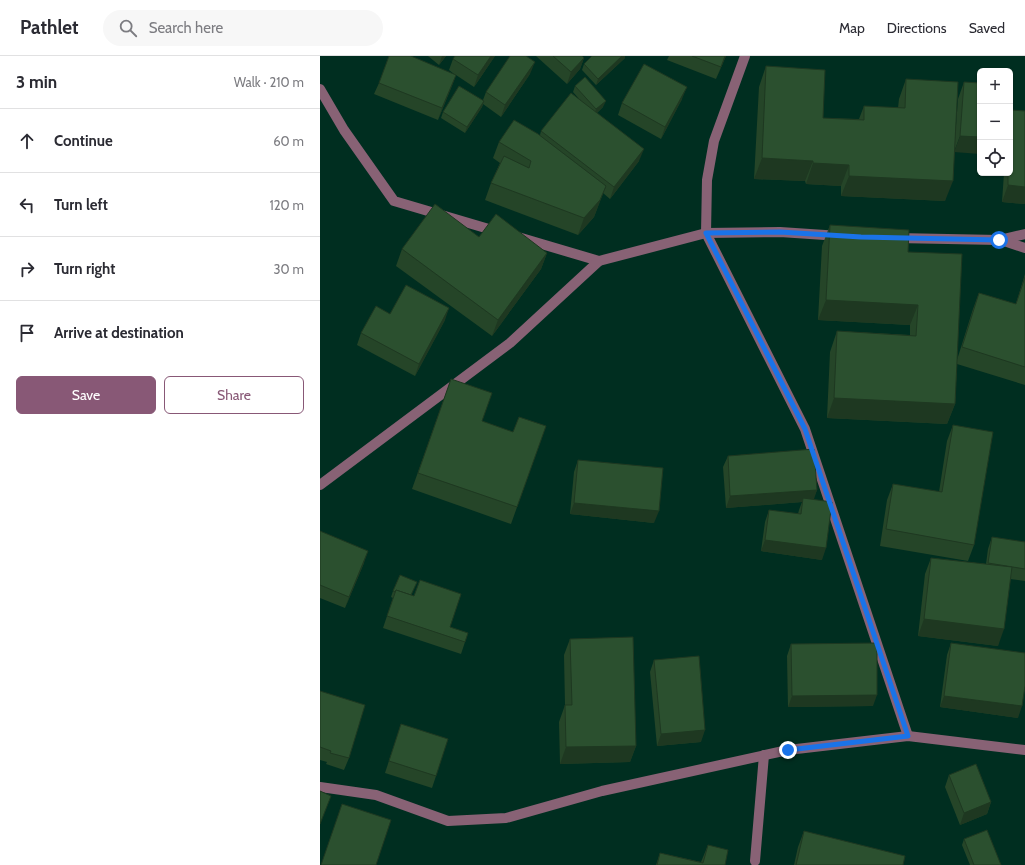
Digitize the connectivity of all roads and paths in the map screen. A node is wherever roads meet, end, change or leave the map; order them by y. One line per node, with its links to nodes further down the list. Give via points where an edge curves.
1 (745, 56): 3 (street, via 714,141 707,180)
2 (320, 89): 9 (street, via 344,130 394,201)
3 (706, 233): 5 (street, via 780,232); 9 (street); 11 (street, via 805,429)
4 (1025, 234): 7 (street)
5 (846, 236)
6 (884, 238): 7 (street)
7 (999, 240): 8 (street)
8 (1025, 248)
9 (599, 261): 10 (street, via 510,343)
10 (320, 485)
11 (908, 736): 12 (street); 13 (street)
12 (1025, 750)
13 (764, 755): 14 (street, via 602,791 506,818 448,821 376,795); 15 (street)
14 (320, 788)
15 (755, 861)

